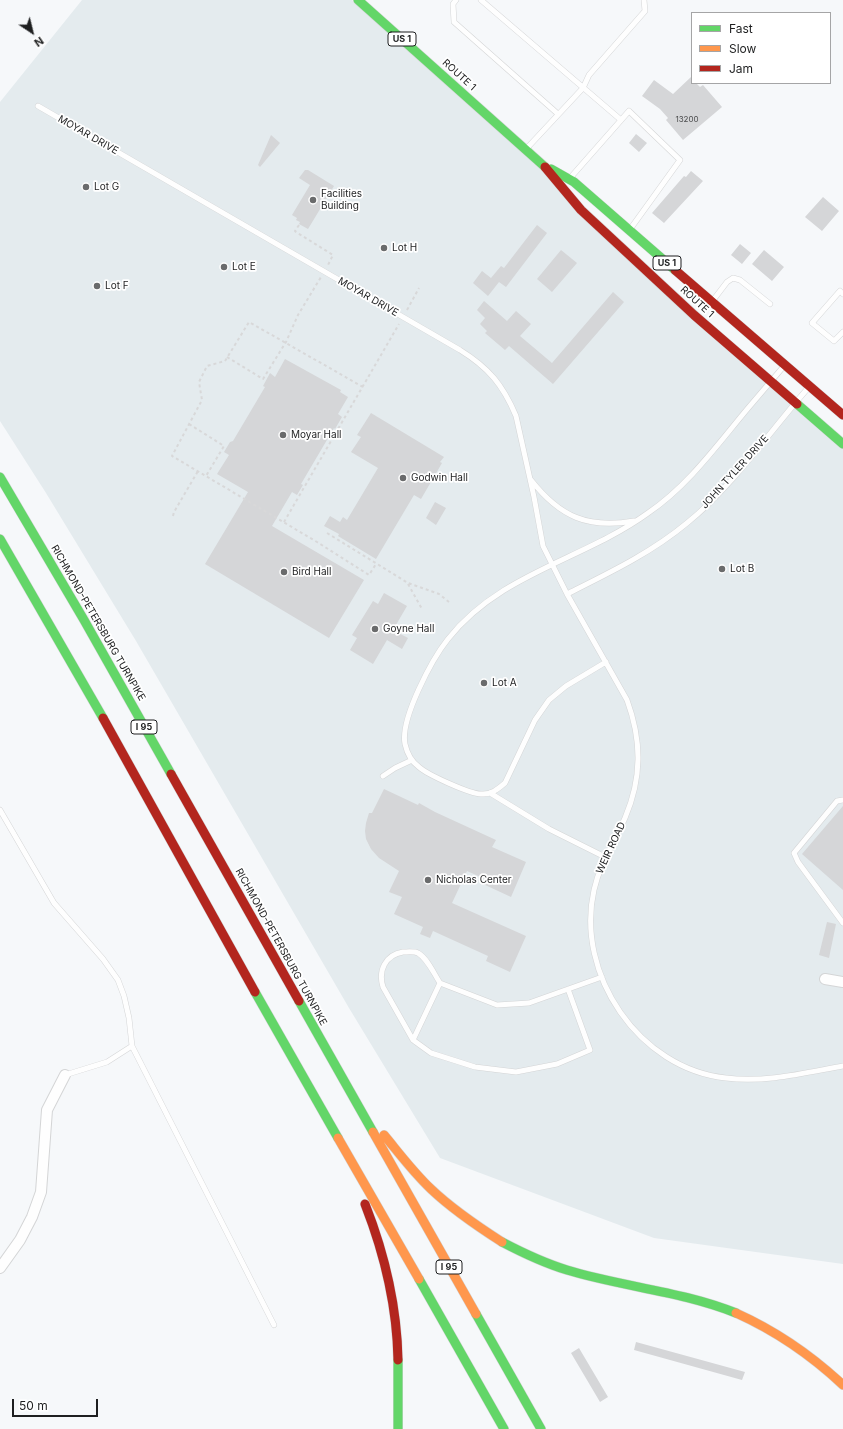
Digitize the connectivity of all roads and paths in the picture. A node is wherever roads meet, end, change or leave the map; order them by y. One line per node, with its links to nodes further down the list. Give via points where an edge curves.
1 (358, 0): 9 (main road, ROUTE 1 / US 1)
2 (456, 0): 7 (lane, via 453,4 454,22)
3 (481, 0): 5 (lane)
4 (644, 0): 5 (lane, via 645,11 589,75)
5 (583, 88): 7 (lane); 8 (lane)
6 (38, 106): 14 (lane, MOYAR DRIVE)
7 (558, 114): 9 (lane)
8 (621, 120): 11 (lane); 13 (lane, via 629,111 680,160)
9 (526, 149): 10 (main road, ROUTE 1 / US 1)
10 (546, 167): 11 (main road, ROUTE 1 / US 1); 24 (main road, ROUTE 1 / US 1, via 587,216)
11 (570, 178): 13 (main road, ROUTE 1 / US 1)
12 (299, 225): 14 (path, via 296,232 333,255)
13 (630, 231): 17 (main road, ROUTE 1 / US 1)
14 (324, 271): 19 (lane, MOYAR DRIVE); 21 (path, via 298,315)
15 (420, 288): 19 (path)
16 (843, 294): 20 (lane, via 840,291 812,323 834,341)
17 (712, 302): 18 (lane, via 733,278 740,280); 23 (main road, ROUTE 1 / US 1)
18 (770, 304)
19 (403, 317): 25 (path); 34 (lane, MOYAR DRIVE, via 477,360 498,383 516,416)
20 (843, 332)
21 (286, 342): 22 (path, via 249,322); 22 (path, via 263,379); 25 (path)
22 (227, 357): 29 (path, via 225,361 207,366 199,382 202,400)
23 (785, 366): 24 (lane); 26 (main road, ROUTE 1 / US 1)
24 (771, 382): 27 (main road, ROUTE 1 / US 1); 36 (lane, via 675,492)
25 (363, 387): 37 (path)
26 (809, 387): 27 (lane, JOHN TYLER DRIVE); 28 (main road, ROUTE 1 / US 1)
27 (795, 403): 30 (main road, ROUTE 1 / US 1); 43 (lane, JOHN TYLER DRIVE, via 718,494 688,522 659,545)
28 (843, 415)
29 (189, 424): 31 (path, via 172,456); 32 (path, via 224,446)
30 (843, 444)
31 (198, 471): 32 (path); 35 (path)
32 (206, 476): 37 (path)
33 (0, 477): 63 (main road, RICHMOND-PETERSBURG TURNPIKE / I 95, via 80,613)
34 (530, 478): 36 (lane, via 556,507 582,520 612,524); 41 (lane, MOYAR DRIVE, via 543,546)
35 (173, 516)
36 (637, 520): 41 (lane, via 612,536)
37 (284, 522): 40 (path, via 369,575)
38 (327, 533): 40 (path)
39 (0, 539): 64 (main road)
40 (376, 564): 42 (path)
41 (551, 564): 43 (lane, MOYAR DRIVE); 47 (lane, via 523,578 483,604 448,639 425,676 412,707 405,744)
42 (408, 583): 44 (path, via 439,594); 45 (path)
43 (567, 594): 46 (lane, WEIR ROAD)
44 (449, 602)
45 (422, 609)
46 (606, 662): 49 (lane, via 566,686 549,700 535,720 505,783); 52 (lane, WEIR ROAD, via 634,718 639,757 632,797)
47 (412, 760): 48 (lane); 49 (lane, via 427,772 470,791)
48 (383, 776)
49 (490, 793): 52 (lane, via 549,829)
50 (843, 800): 53 (lane, via 837,801 794,853)
51 (0, 810): 60 (lane, via 54,903 118,980 129,1018)
52 (605, 857): 54 (lane, WEIR ROAD, via 594,891 591,921 595,958)
53 (843, 923)
54 (602, 977): 58 (lane); 61 (lane, WEIR ROAD, via 628,1024 645,1041 683,1066 703,1074 748,1080 768,1079)
55 (825, 979): 56 (street)
56 (843, 982)
57 (440, 983): 58 (lane, via 497,1005 529,1003); 59 (lane); 59 (lane, via 418,953 399,953 384,964 381,973 383,987)
58 (568, 989): 59 (lane, via 590,1050 557,1064 516,1072 475,1067 431,1053)
59 (413, 1040)
60 (132, 1046): 62 (lane, via 107,1062); 66 (lane)
61 (843, 1066)
62 (65, 1075): 65 (street, via 47,1110 41,1192 20,1240)
63 (358, 1105): 67 (main road, via 430,1187 450,1205 502,1242 548,1264 696,1299 746,1318 800,1349); 70 (main road, RICHMOND-PETERSBURG TURNPIKE / I 95)
64 (348, 1156): 68 (main road, via 377,1236 393,1296 398,1341); 69 (main road)
65 (0, 1268)
66 (274, 1325)
67 (843, 1385)
68 (398, 1429)
69 (504, 1429)
70 (541, 1429)

